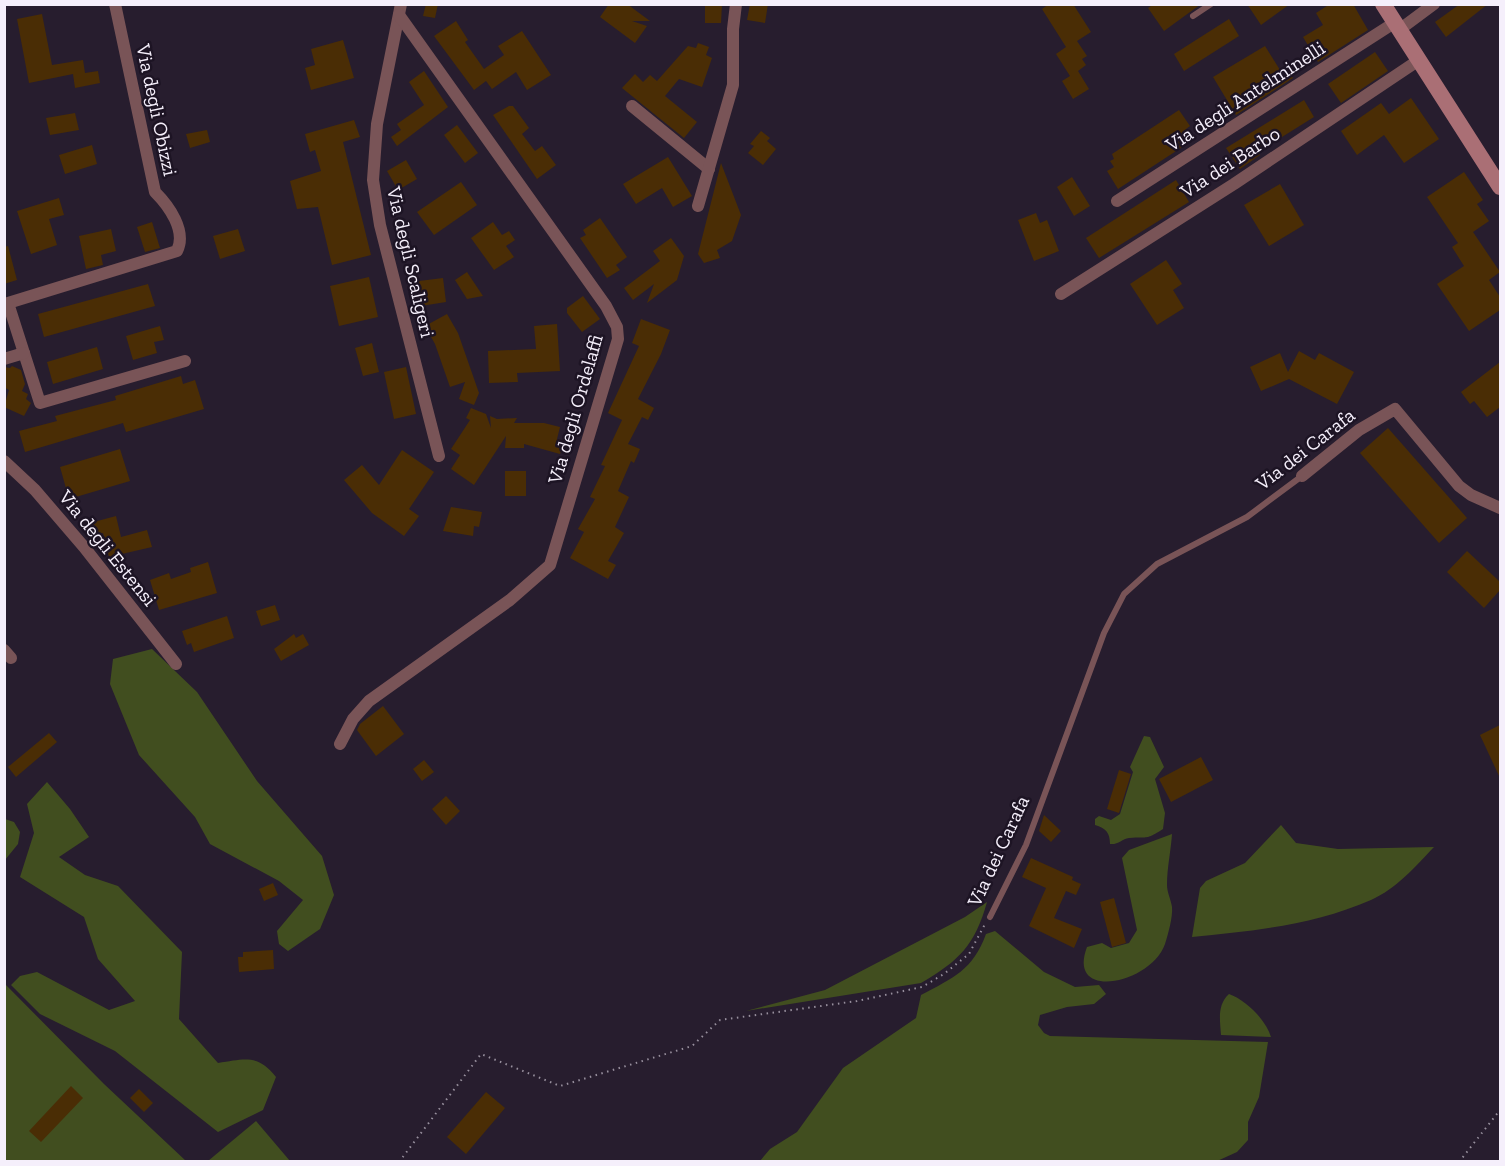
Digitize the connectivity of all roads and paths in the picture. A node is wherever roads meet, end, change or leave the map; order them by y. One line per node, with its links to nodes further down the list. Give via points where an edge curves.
1 (115, 4): 16 (street, Via degli Obizzi, via 155,192 172,213 181,239 177,251 8,303)
2 (736, 4): 11 (street, via 733,86)
3 (1211, 4): 7 (lane)
4 (1383, 4): 8 (main road)
5 (1434, 4): 8 (street, Via degli Antelminelli)
6 (400, 10): 19 (street, Via degli Scaligeri, via 377,124 374,194); 24 (street, Via degli Ordelaffi, via 606,306 617,327 618,339 550,565 510,600 369,701 353,719)
7 (1193, 16)
8 (1397, 27): 9 (main road); 13 (street, Via degli Antelminelli)
9 (1419, 60): 12 (main road); 15 (street, Via dei Barbo)
10 (632, 106): 11 (street)
11 (709, 170): 14 (street)
12 (1500, 187)
13 (1117, 201)
14 (698, 206)
15 (1061, 294)
16 (24, 353): 17 (street); 18 (street, via 40,404)
17 (4, 359)
18 (185, 361)
19 (439, 456)
20 (4, 461): 23 (street, Via degli Estensi, via 84,546)
21 (1302, 476): 22 (street, Via dei Carafa, via 1359,429 1395,410 1459,486); 25 (lane, Via dei Carafa, via 1247,517 1157,564 1124,594 1104,633 1026,845)
22 (1500, 508)
23 (176, 664)
24 (340, 744)
25 (990, 916): 27 (path, Via dei Carafa, via 969,954 922,987 857,1001 720,1020 692,1046 560,1086 481,1054)
26 (1500, 1110): 28 (path)
27 (399, 1161)
28 (1459, 1161)

